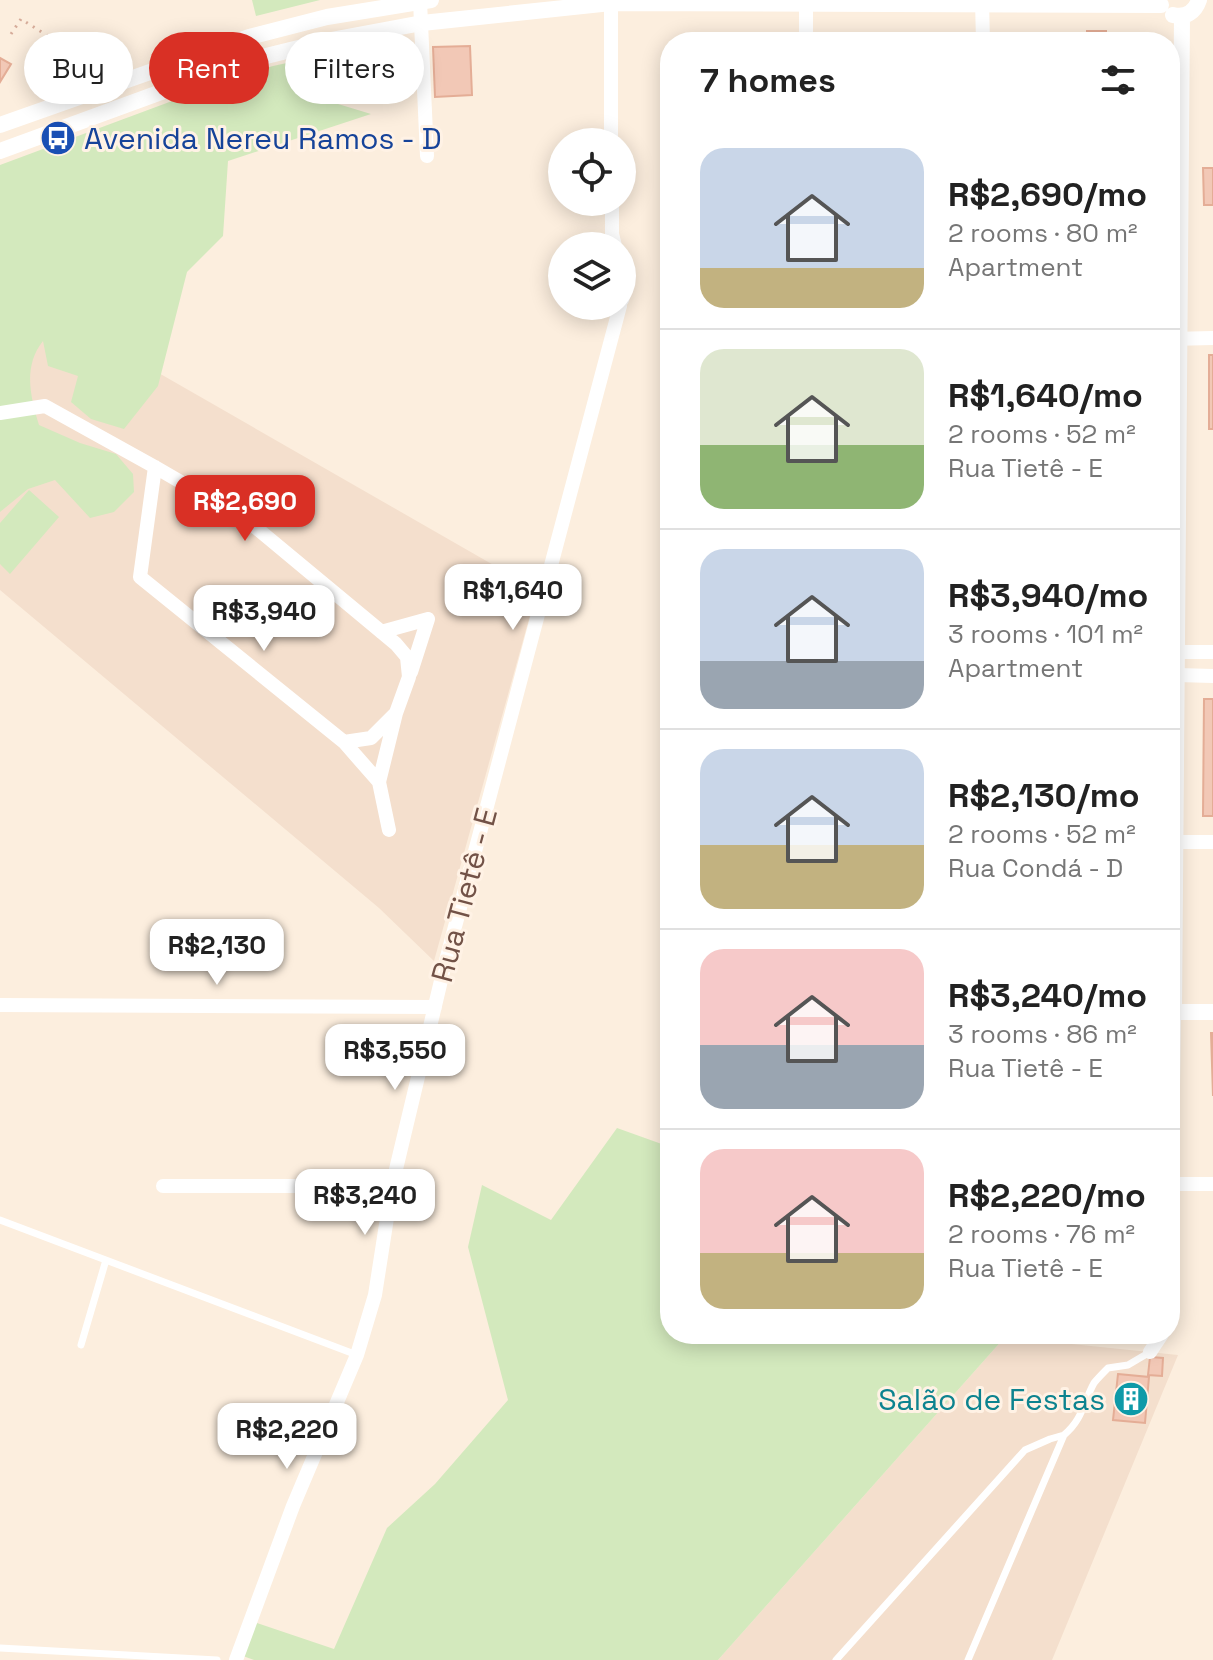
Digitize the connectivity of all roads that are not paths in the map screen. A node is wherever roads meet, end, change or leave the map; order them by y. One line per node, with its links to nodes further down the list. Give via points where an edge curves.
1 (426, 1): 8 (street); 12 (street, via 327,17 249,37)
2 (611, 2): 3 (street); 8 (street); 13 (street)
3 (806, 2): 4 (street); 9 (street)
4 (982, 3): 5 (street); 10 (street)
5 (1160, 3): 7 (street, via 1170,14)
6 (1203, 3): 7 (street)
7 (1182, 16): 11 (street)
8 (422, 23): 14 (street, via 246,61); 15 (street)
9 (806, 32)
10 (983, 32)
11 (1180, 108)
12 (0, 125)
13 (611, 128)
14 (0, 151)
15 (427, 156)
16 (617, 320): 34 (street, Rua Tietê - E)
17 (1213, 338): 18 (street)
18 (1180, 339)
19 (0, 413): 20 (street, via 45,406)
20 (155, 467): 21 (street, via 248,521); 28 (street, via 140,577)
21 (381, 632): 26 (street, via 407,657); 26 (street, via 428,619)
22 (1180, 652): 23 (street)
23 (1213, 652)
24 (1180, 675): 25 (street)
25 (1213, 676)
26 (409, 677): 27 (street)
27 (396, 713): 28 (street, via 371,738); 29 (street)
28 (344, 742): 29 (street)
29 (379, 782): 30 (street)
30 (389, 830)
31 (1180, 842): 32 (street)
32 (1213, 842)
33 (0, 1005): 34 (street)
34 (435, 1007): 40 (street, Rua Tietê - E)
35 (1180, 1012): 36 (street)
36 (1213, 1012)
37 (1180, 1184): 38 (street)
38 (1213, 1184)
39 (163, 1186): 40 (street)
40 (392, 1186): 46 (street, Rua Tietê - E, via 375,1295)
41 (0, 1220): 42 (lane)
42 (106, 1260): 44 (lane); 46 (lane)
43 (1155, 1344): 45 (street)
44 (81, 1345)
45 (1150, 1352): 47 (lane, via 1128,1365 1108,1368)
46 (357, 1355): 50 (street, Rua Tietê - E)
47 (1064, 1435): 51 (lane, via 1025,1450); 52 (lane)
48 (0, 1648): 49 (lane)
49 (217, 1660)
50 (236, 1660)
51 (836, 1660)
52 (968, 1660)

